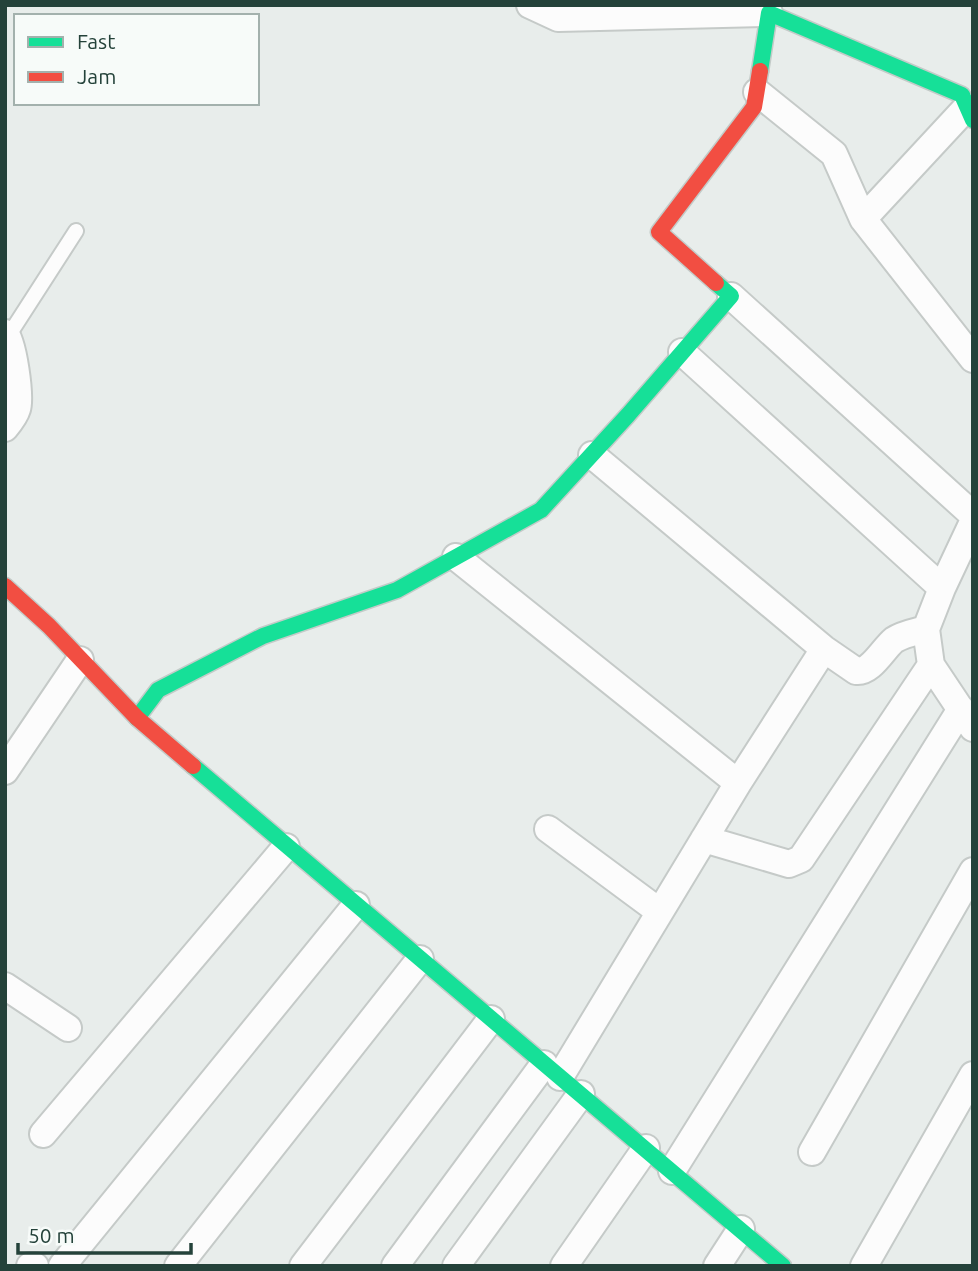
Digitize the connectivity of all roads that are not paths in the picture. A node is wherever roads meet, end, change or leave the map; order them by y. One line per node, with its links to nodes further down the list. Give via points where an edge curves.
1 (530, 5): 2 (street, via 558,18)
2 (769, 13): 3 (street); 4 (street, via 962,96)
3 (757, 92): 5 (street, via 834,154); 7 (street, via 754,107 659,232)
4 (970, 113): 5 (street)
5 (863, 219): 10 (street)
6 (76, 231): 8 (lane)
7 (731, 296): 9 (street); 13 (street)
8 (7, 334): 11 (street, via 19,401)
9 (682, 352): 12 (street); 17 (street)
10 (973, 359)
11 (5, 428)
12 (592, 455): 15 (street, via 541,510); 19 (street)
13 (973, 515)
14 (973, 522): 17 (street)
15 (456, 557): 22 (street, via 397,590 264,636 158,690); 25 (street)
16 (5, 586): 20 (street)
17 (942, 588): 18 (street)
18 (926, 629): 19 (street, via 893,641 862,672); 21 (street)
19 (824, 649): 25 (street)
20 (80, 660): 22 (street); 24 (street)
21 (931, 664): 23 (street); 27 (street, via 801,859 789,864)
22 (137, 718): 28 (street)
23 (967, 719): 42 (street)
24 (5, 771)
25 (738, 783): 27 (street)
26 (548, 829): 31 (street)
27 (704, 839): 31 (street)
28 (286, 847): 30 (street); 39 (street)
29 (973, 871): 41 (street)
30 (356, 905): 32 (street); 46 (street)
31 (660, 912): 36 (street)
32 (420, 959): 34 (street); 47 (street)
33 (5, 986): 35 (street)
34 (491, 1019): 36 (street); 48 (street)
35 (68, 1028)
36 (552, 1070): 38 (street); 49 (street)
37 (973, 1075): 54 (street)
38 (581, 1094): 40 (street); 50 (street)
39 (43, 1134)
40 (646, 1148): 42 (street); 51 (street)
41 (811, 1152)
42 (672, 1171): 43 (street)
43 (741, 1228): 52 (street); 53 (street)
44 (30, 1266): 45 (street)
45 (35, 1266)
46 (62, 1266)
47 (178, 1266)
48 (303, 1266)
49 (395, 1266)
50 (456, 1266)
51 (564, 1266)
52 (717, 1266)
53 (783, 1266)
54 (864, 1266)

